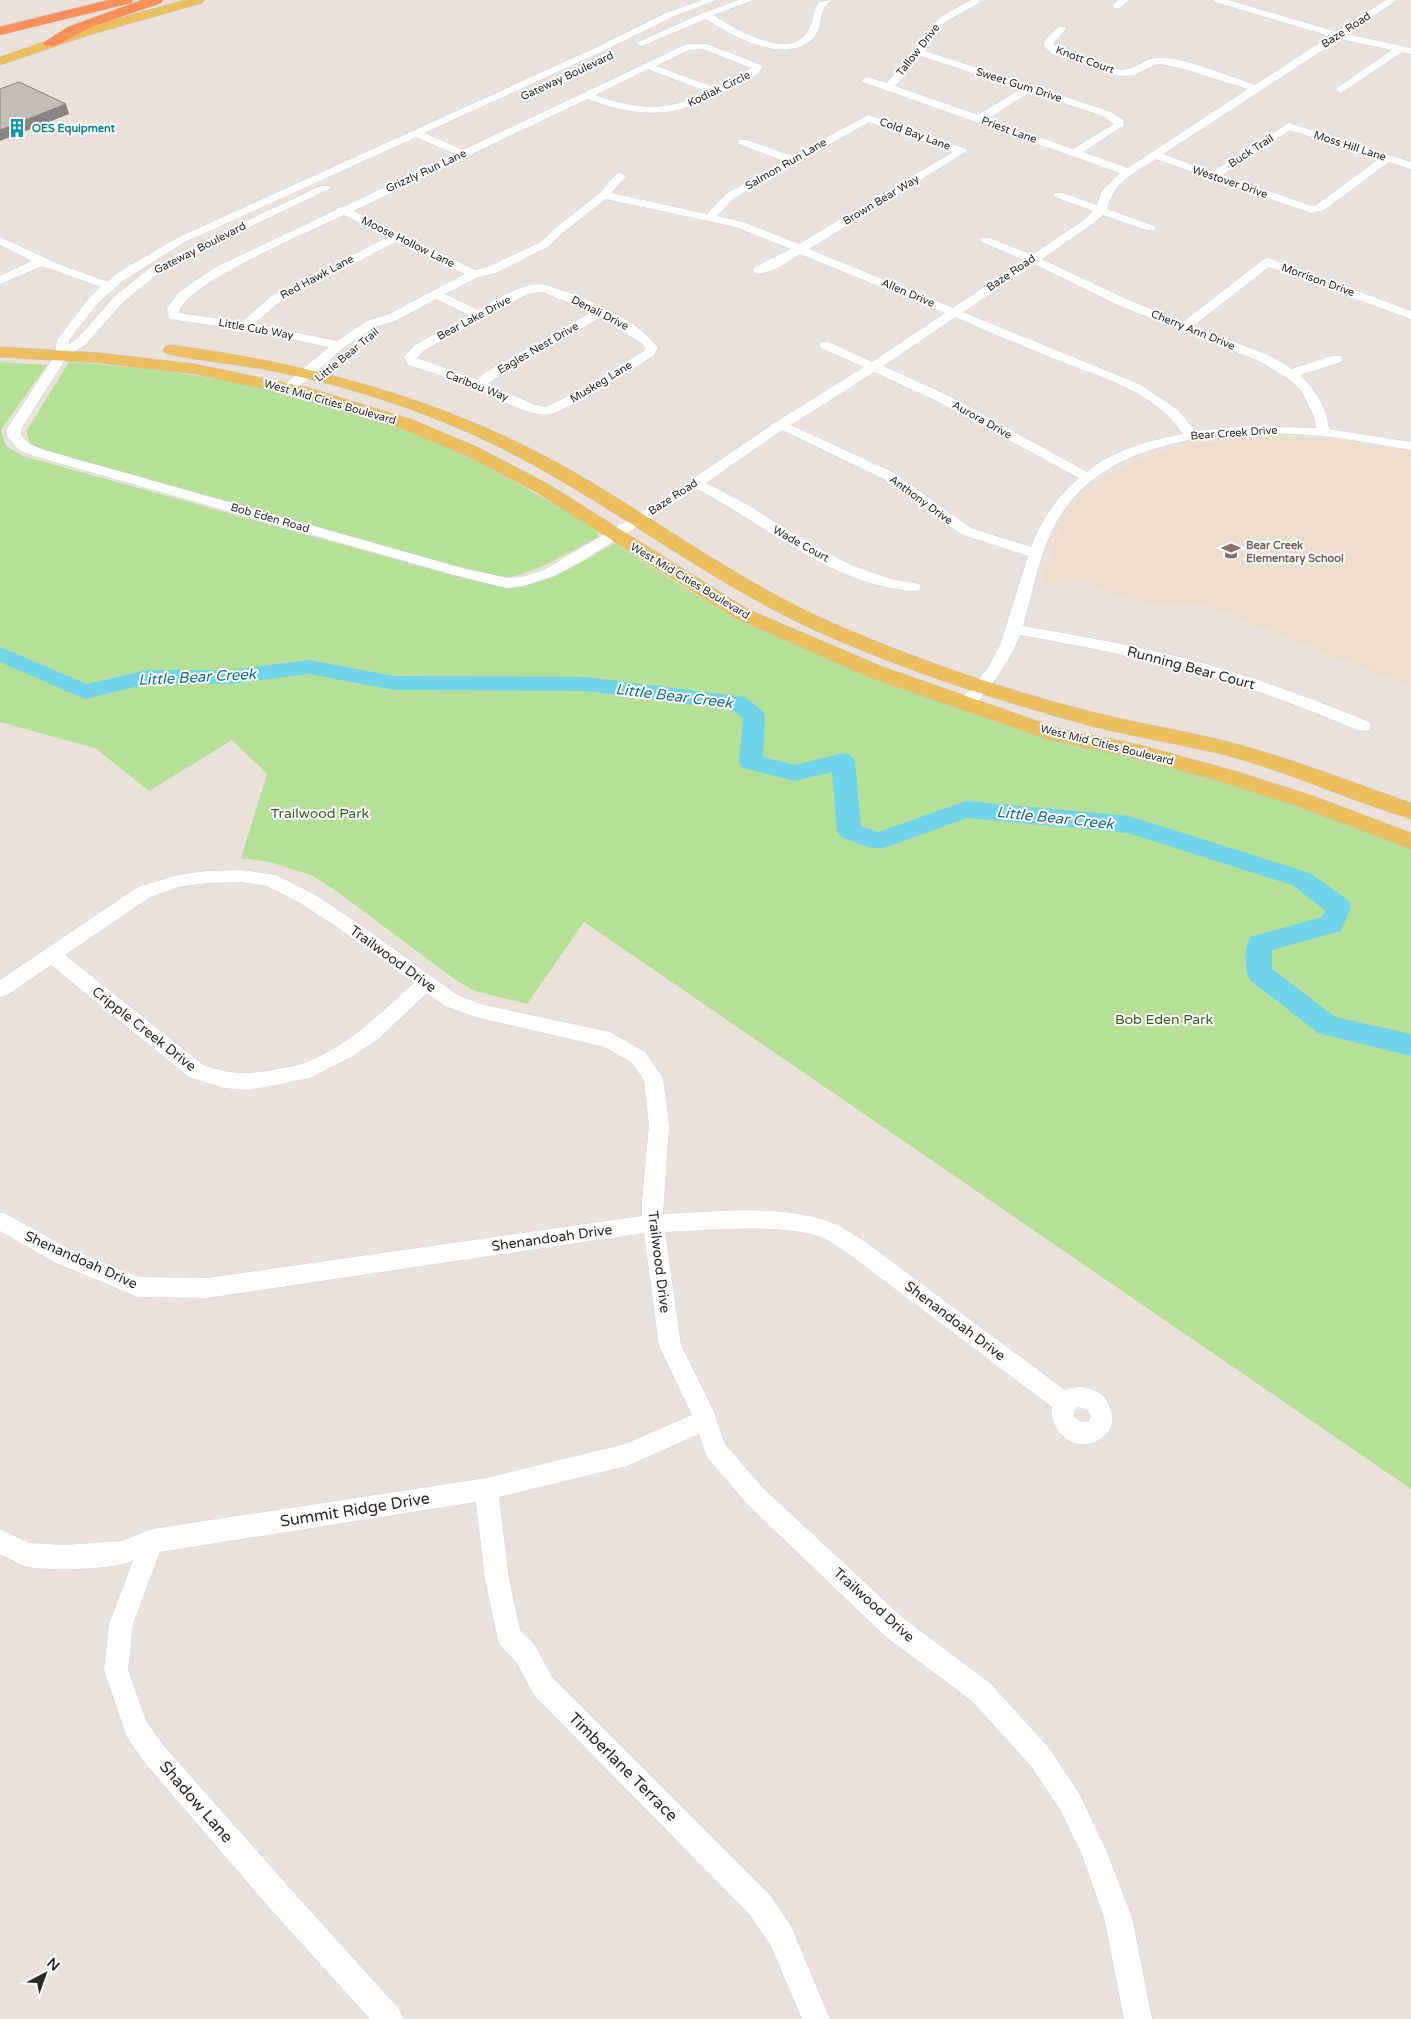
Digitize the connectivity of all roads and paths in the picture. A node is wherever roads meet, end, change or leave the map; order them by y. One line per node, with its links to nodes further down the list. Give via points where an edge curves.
1 (68, 0): 12 (highway)
2 (126, 0): 14 (highway)
3 (156, 0): 16 (highway, via 93,22)
4 (198, 0): 16 (main road)
5 (711, 0): 37 (street, Gateway Boulevard, via 674,13)
6 (748, 0): 11 (street)
7 (827, 0): 11 (street, via 816,14 812,33 800,46 792,48 780,48 751,38)
8 (1218, 0): 15 (street)
9 (1392, 0): 15 (street, Baze Road)
10 (976, 1): 21 (street, Tallow Drive, via 942,20)
11 (706, 15): 17 (street)
12 (0, 17)
13 (1061, 29): 28 (street, Knott Court, via 1049,41 1049,46 1056,52 1108,70 1130,73 1160,61)
14 (0, 31)
15 (1338, 35): 19 (street); 28 (street, Baze Road)
16 (50, 43): 23 (main road)
17 (635, 45)
18 (695, 46): 24 (street, Grizzly Run Lane); 30 (street, Kodiak Circle, via 757,67 754,72)
19 (1400, 49): 20 (street); 29 (street)
20 (1411, 51)
21 (919, 52): 26 (street, Tallow Drive); 27 (street, Sweet Gum Drive)
22 (617, 54): 32 (street, Gateway Boulevard)
23 (0, 61)
24 (648, 66): 30 (street); 31 (street, Grizzly Run Lane)
25 (867, 80): 26 (street)
26 (889, 87): 34 (street, Priest Lane)
27 (1030, 88): 34 (street); 43 (street, Sweet Gum Drive, via 1117,120 1119,125)
28 (1256, 89): 44 (street, Baze Road)
29 (1341, 90)
30 (715, 92): 31 (street, Kodiak Circle, via 671,109 625,108)
31 (586, 95): 42 (street, Grizzly Run Lane)
32 (510, 103)
33 (868, 118): 41 (street, Cold Bay Lane); 46 (street, Salmon Run Lane)
34 (979, 119): 43 (street, Priest Lane)
35 (1289, 126): 45 (street, Moss Hill Lane); 50 (street, Buck Trail)
36 (448, 131): 38 (street)
37 (415, 133): 38 (street); 67 (street, Gateway Boulevard, via 181,240 139,264)
38 (430, 140): 40 (street); 42 (street)
39 (743, 142): 46 (street)
40 (412, 148)
41 (962, 151): 61 (street, Brown Bear Way)
42 (462, 153): 54 (street, Grizzly Run Lane)
43 (1074, 153): 48 (street, Priest Lane)
44 (1155, 155): 48 (street, Baze Road); 50 (street, Westover Drive)
45 (1388, 158): 47 (street, Moss Hill Lane); 50 (street, Westover Drive, via 1320,208 1311,210)
46 (792, 160): 56 (street, Salmon Run Lane, via 730,196)
47 (1411, 166)
48 (1128, 172): 55 (street, Baze Road, via 1110,186)
49 (620, 176): 52 (street, Little Bear Trail)
50 (1213, 176)
51 (334, 184): 83 (street, Gateway Boulevard, via 154,271 119,299)
52 (604, 195): 56 (street, Allen Drive); 65 (street, Little Bear Trail, via 551,235 492,270)
53 (1060, 195): 55 (street)
54 (342, 210): 58 (street, Moose Hollow Lane); 75 (street, Grizzly Run Lane, via 220,270 183,295 173,308)
55 (1101, 210): 57 (street); 62 (street, Baze Road)
56 (710, 217): 61 (street, Allen Drive, via 739,224)
57 (1150, 228)
58 (396, 237): 65 (street, Moose Hollow Lane); 78 (street, Red Hawk Lane, via 274,300)
59 (0, 240): 63 (street)
60 (986, 240): 62 (street, Cherry Ann Drive)
61 (800, 248): 64 (street, Brown Bear Way); 71 (street, Allen Drive)
62 (1032, 258): 71 (street, Baze Road); 79 (street, Cherry Ann Drive, via 1122,302)
63 (40, 262): 66 (street); 67 (street)
64 (759, 270)
65 (474, 274): 69 (street, Little Bear Trail)
66 (0, 280)
67 (110, 286): 87 (street, Gateway Boulevard, via 94,300)
68 (542, 288): 72 (street, Denali Drive, via 557,291); 73 (street, Bear Lake Drive, via 524,291)
69 (436, 294): 70 (street, Little Bear Trail); 73 (street)
70 (424, 301): 76 (street, Little Bear Trail); 77 (street)
71 (953, 312): 93 (street, Baze Road); 101 (street, Allen Drive, via 1134,387 1175,414)
72 (600, 313): 89 (street, Denali Drive, via 634,330); 96 (street, Eagles Nest Drive, via 490,375)
73 (478, 315): 77 (street, Bear Lake Drive)
74 (1411, 315): 79 (street, Morrison Drive, via 1268,262)
75 (173, 316): 78 (street, Little Cub Way)
76 (391, 318): 85 (street, Little Bear Trail, via 371,324); 95 (street, Little Bear Trail)
77 (465, 322): 91 (street, Bear Lake Drive)
78 (245, 326): 85 (street, Little Cub Way)
79 (1184, 327): 94 (street, Cherry Ann Drive, via 1266,359)
80 (0, 337): 81 (main road)
81 (27, 338)
82 (44, 339): 87 (main road, West Mid Cities Boulevard)
83 (82, 341): 84 (main road, West Mid Cities Boulevard); 87 (main road, West Mid Cities Boulevard)
84 (108, 343)
85 (339, 345): 95 (street, Little Bear Trail)
86 (825, 345): 93 (street, Aurora Drive)
87 (62, 347): 90 (main road, West Mid Cities Boulevard); 97 (main road, West Mid Cities Boulevard); 106 (street, Bob Eden Road, via 14,429 18,442 39,453 405,557 507,582 549,573)
88 (152, 348): 95 (main road, West Mid Cities Boulevard, via 236,358)
89 (652, 348): 98 (street, Muskeg Lane, via 580,396)
90 (0, 352)
91 (410, 357): 96 (street, Caribou Way, via 414,362)
92 (1336, 359): 94 (street)
93 (873, 367): 99 (street, Baze Road); 103 (street, Aurora Drive, via 942,398)
94 (1291, 374): 100 (street, Cherry Ann Drive, via 1306,388 1316,404)
95 (313, 375): 97 (street, Little Bear Trail); 105 (main road, West Mid Cities Boulevard, via 374,392 468,426 573,480)
96 (479, 385): 98 (street, Caribou Way, via 531,408)
97 (296, 390): 106 (main road, West Mid Cities Boulevard, via 399,421 448,440 514,472)
98 (547, 411)
99 (781, 425): 104 (street, Baze Road); 107 (street, Anthony Drive, via 888,476 966,531)
100 (1323, 432): 101 (street, Bear Creek Drive, via 1260,430); 102 (street, Bear Creek Drive)
101 (1191, 435): 103 (street, Bear Creek Drive, via 1127,454)
102 (1411, 446)
103 (1088, 478): 107 (street, Bear Creek Drive, via 1072,490 1056,510)
104 (696, 483): 105 (street, Baze Road); 108 (street, Wade Court, via 817,555 874,579)
105 (638, 520): 106 (street, Baze Road); 110 (main road, West Mid Cities Boulevard, via 732,580 833,631)
106 (615, 534): 111 (main road, West Mid Cities Boulevard, via 740,613 876,672)
107 (1037, 554): 109 (street, Bear Creek Drive)
108 (914, 587)
109 (1014, 629): 110 (street, Bear Creek Drive, via 1000,661); 112 (street, Running Bear Court, via 1178,662 1256,685)
110 (980, 686): 111 (street, Bear Creek Drive); 113 (main road, West Mid Cities Boulevard, via 1098,720 1240,752)
111 (966, 705): 114 (main road, West Mid Cities Boulevard, via 1054,734 1140,752 1228,776)
112 (1363, 726)
113 (1411, 811)
114 (1411, 841)
115 (52, 955): 116 (street, Trailwood Drive, via 144,892 178,881 242,876 270,880 306,898); 116 (street, Cripple Creek Drive, via 196,1071 224,1080 250,1082 310,1070 346,1052 371,1034); 117 (street, Trailwood Drive)
116 (425, 984): 119 (street, Trailwood Drive, via 452,1001 482,1012 610,1040 638,1057 653,1078 659,1125)
117 (0, 990)
118 (0, 1222): 119 (street, Shenandoah Drive, via 61,1254 138,1287 207,1288)
119 (653, 1223): 120 (street, Shenandoah Drive, via 769,1220 806,1224 830,1231); 121 (street, Trailwood Drive, via 670,1346)
120 (1064, 1403)
121 (706, 1420): 122 (street, Summit Ridge Drive, via 627,1455); 127 (street, Trailwood Drive, via 715,1449 756,1497 894,1626 981,1692 1040,1757 1070,1802 1093,1850 1118,1917)
122 (486, 1490): 124 (street, Summit Ridge Drive); 126 (street, Timberlane Terrace, via 497,1579 509,1636 525,1653 543,1686 760,1905 782,1936)
123 (0, 1541): 124 (street, Summit Ridge Drive, via 27,1555 64,1557 122,1553)
124 (152, 1541): 125 (street, Shadow Lane, via 121,1624 116,1670 136,1728 154,1754)
125 (389, 2019)
126 (816, 2019)
127 (1138, 2019)

